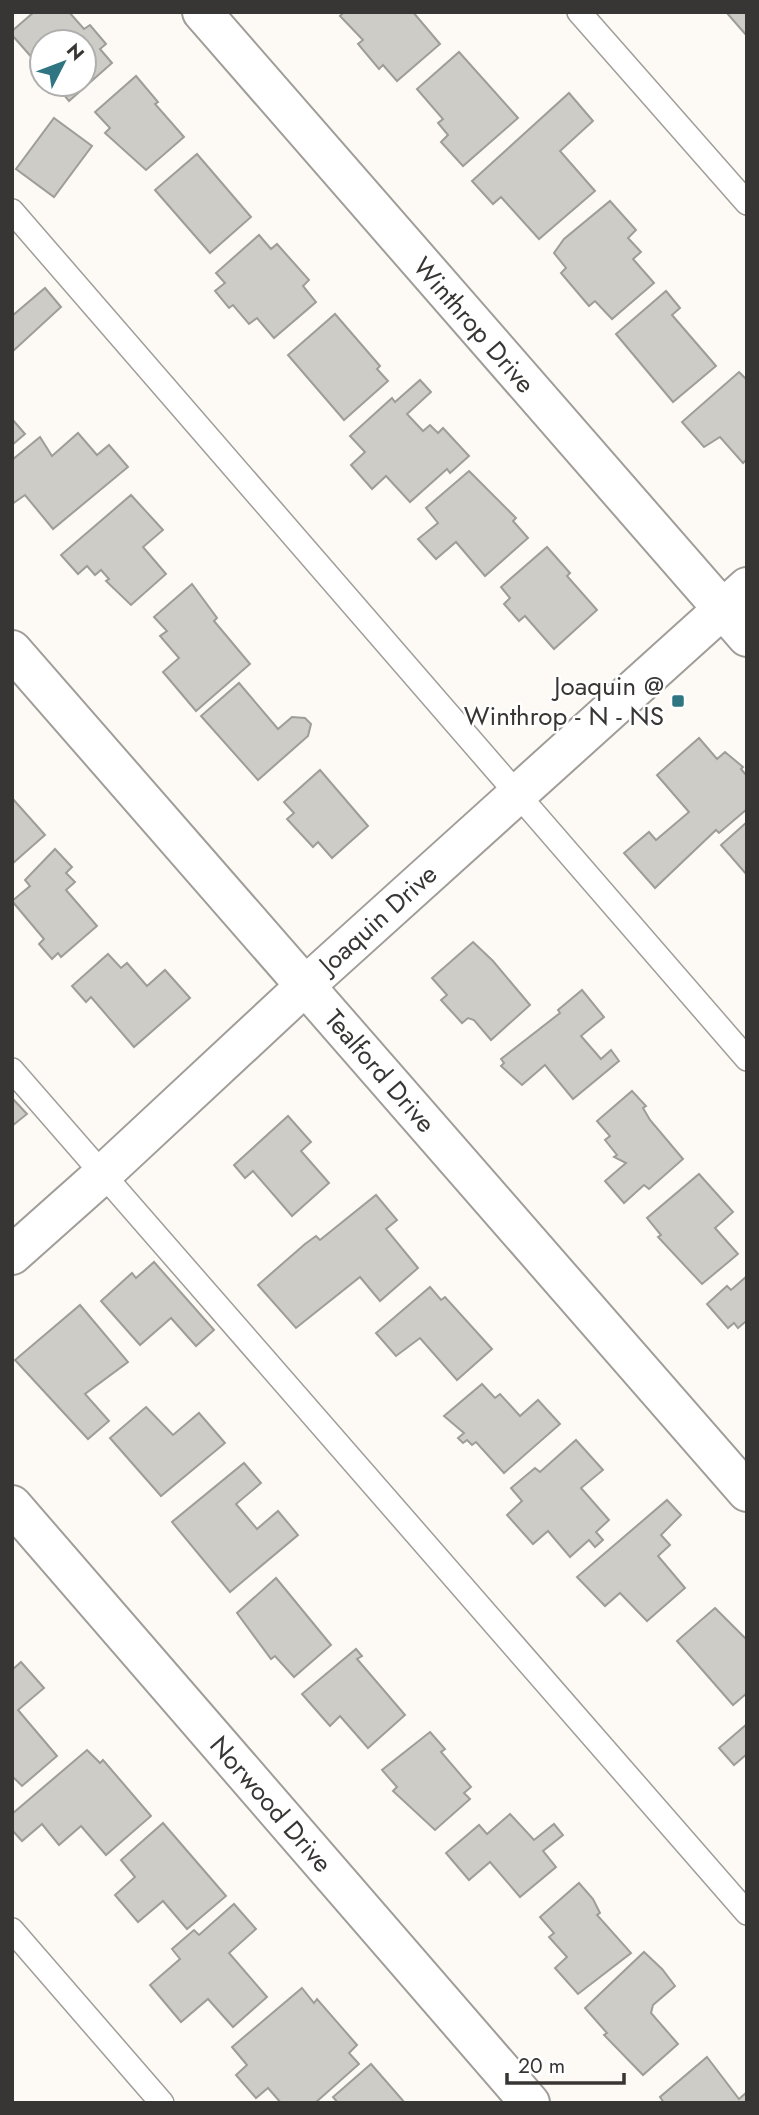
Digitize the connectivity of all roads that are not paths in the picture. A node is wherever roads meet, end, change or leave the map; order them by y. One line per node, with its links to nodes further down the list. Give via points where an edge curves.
1 (202, 12): 5 (street, Winthrop Drive)
2 (579, 12): 3 (lane)
3 (747, 203)
4 (12, 211): 7 (lane)
5 (739, 611): 7 (street, Joaquin Drive)
6 (12, 650): 8 (street, Tealford Drive)
7 (516, 795): 8 (street, Joaquin Drive); 9 (lane)
8 (305, 986): 11 (street, Joaquin Drive); 13 (street, Tealford Drive)
9 (747, 1059)
10 (12, 1070): 11 (lane)
11 (103, 1174): 12 (street, Joaquin Drive); 15 (lane)
12 (12, 1255)
13 (747, 1492)
14 (12, 1505): 18 (street, Norwood Drive)
15 (747, 1913)
16 (12, 1930): 17 (lane)
17 (162, 2103)
18 (530, 2103)

